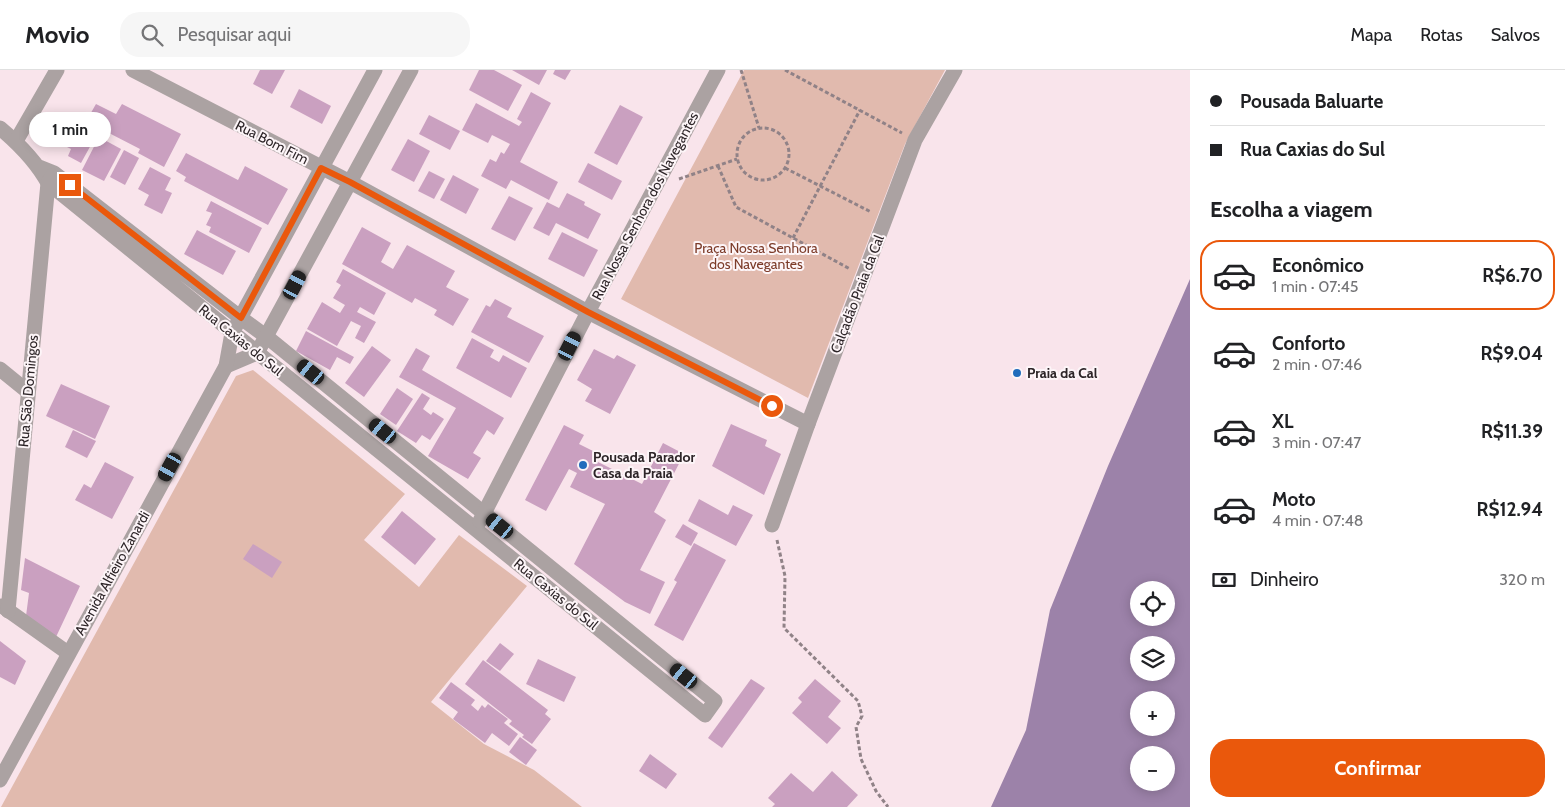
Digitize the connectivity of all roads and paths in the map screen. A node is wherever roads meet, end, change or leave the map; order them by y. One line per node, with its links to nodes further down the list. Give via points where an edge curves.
1 (57, 70): 13 (street)
2 (133, 70): 16 (street, Rua Bom Fim)
3 (375, 70): 16 (street, Avenida Alfieiro Zanardi)
4 (411, 70): 19 (street)
5 (718, 70): 21 (street, Rua Nossa Senhora dos Navegantes)
6 (742, 70): 11 (path)
7 (785, 70): 9 (path)
8 (955, 70): 12 (street, Calçadão Praia da Cal)
9 (860, 110): 12 (path); 20 (path)
10 (0, 128): 13 (street, Rua Caxias do Sul)
11 (758, 128): 14 (path, via 750,131 739,143); 17 (path, via 776,131 782,136 789,152)
12 (915, 140): 22 (street, Calçadão Praia da Cal)
13 (16, 141): 18 (street, Rua Caxias do Sul)
14 (737, 159): 15 (path); 17 (path, via 746,174 762,180 779,175)
15 (718, 166): 21 (path); 23 (path, via 736,207)
16 (321, 168): 19 (street, Rua Bom Fim); 26 (street, Avenida Alfieiro Zanardi)
17 (785, 168): 20 (path)
18 (51, 178): 26 (street, Rua Caxias do Sul); 27 (street, Rua Caxias do Sul); 32 (street, Rua São Domingos)
19 (350, 182): 25 (street, Rua Bom Fim); 28 (street)
20 (820, 186): 22 (path); 23 (path)
21 (655, 187): 25 (street, Rua Nossa Senhora dos Navegantes)
22 (885, 219): 24 (street, Calçadão Praia da Cal)
23 (793, 238): 24 (path)
24 (864, 276): 33 (street, Calçadão Praia da Cal)
25 (588, 312): 33 (street, Rua Bom Fim); 34 (street, Rua Nossa Senhora dos Navegantes)
26 (241, 318): 27 (street, Avenida Alfieiro Zanardi); 28 (street, Rua Caxias do Sul)
27 (232, 333): 29 (street, Rua Caxias do Sul); 30 (street, Avenida Alfieiro Zanardi)
28 (267, 337): 29 (street); 34 (street, Rua Caxias do Sul)
29 (257, 353): 30 (street); 36 (street, Rua Caxias do Sul)
30 (226, 366): 38 (street, Avenida Alfieiro Zanardi)
31 (0, 368): 32 (street)
32 (27, 391): 37 (street, Rua São Domingos)
33 (808, 424): 35 (street, Calçadão Praia da Cal)
34 (484, 514): 36 (street, Rua Nossa Senhora dos Navegantes); 36 (street, Rua Caxias do Sul, via 715,701 705,715)
35 (772, 525): 40 (path, via 785,576 784,628 858,701 862,716 856,727 861,759 876,791)
36 (475, 528)
37 (4, 608): 38 (street)
38 (68, 653): 39 (street, Avenida Alfieiro Zanardi)
39 (0, 780)
40 (888, 807)

